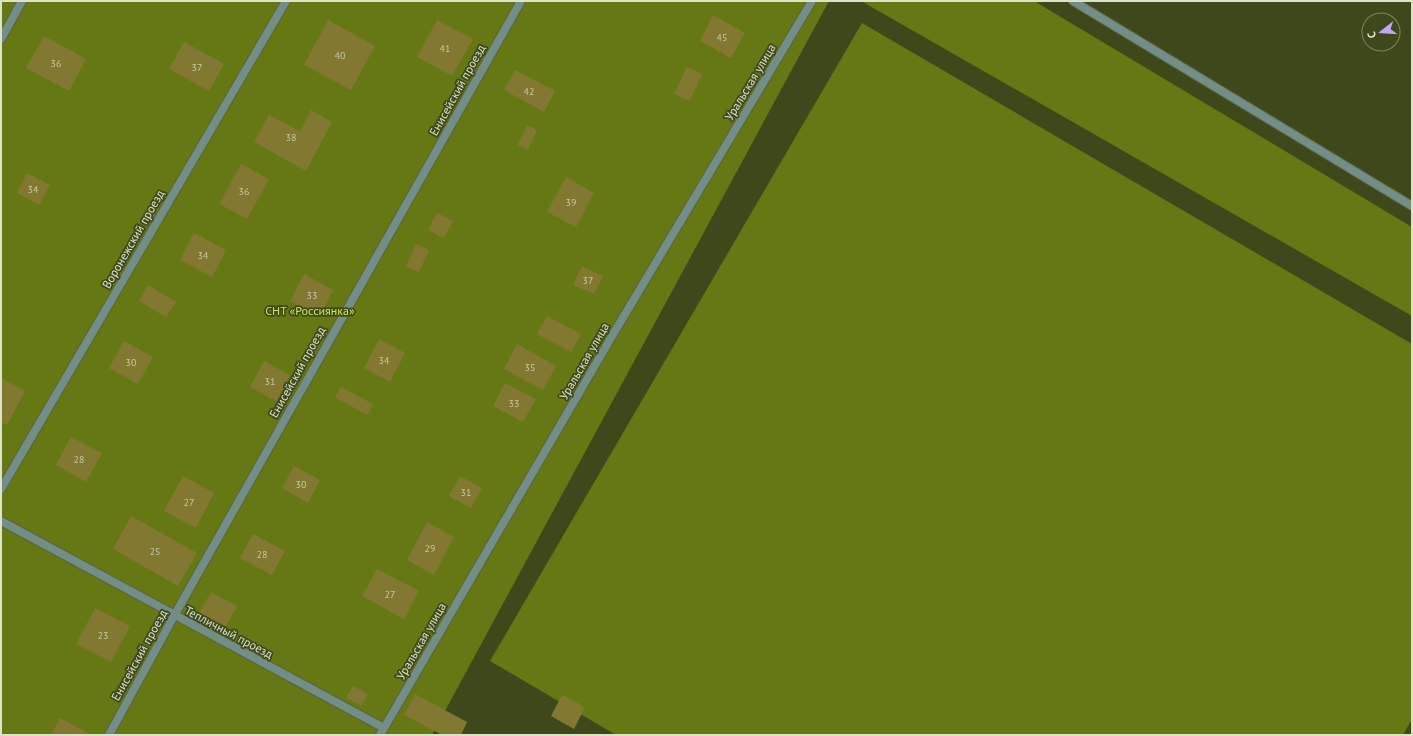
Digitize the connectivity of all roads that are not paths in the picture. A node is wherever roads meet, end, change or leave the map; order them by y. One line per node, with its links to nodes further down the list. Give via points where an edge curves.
1 (22, 1): 6 (lane)
2 (286, 1): 8 (lane, Воронежский проезд)
3 (521, 1): 10 (lane, Енисейский проезд)
4 (812, 1): 11 (lane, Уральская улица, via 615,331)
5 (1073, 1): 7 (lane)
6 (1, 39)
7 (1412, 206)
8 (1, 489)
9 (1, 522): 10 (lane, Тепличный проезд)
10 (174, 616): 11 (lane, Тепличный проезд); 12 (lane, Енисейский проезд)
11 (382, 731)
12 (109, 735)

